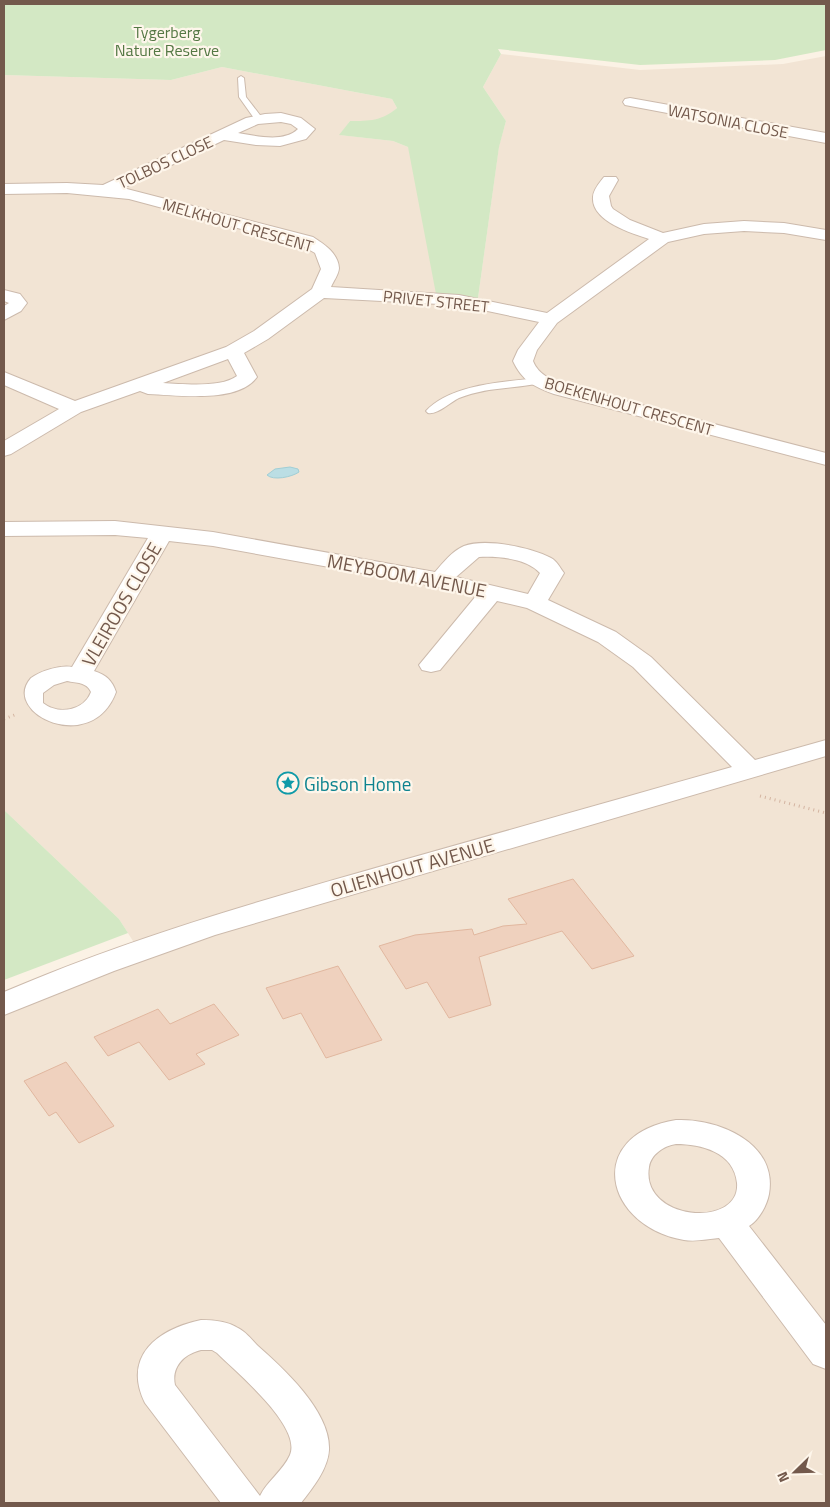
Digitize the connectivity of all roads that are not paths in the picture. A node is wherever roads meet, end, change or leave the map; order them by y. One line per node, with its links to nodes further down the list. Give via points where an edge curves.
1 (242, 78): 3 (lane, via 242,100)
2 (630, 102): 5 (street, WATSONIA CLOSE)
3 (259, 119): 4 (street, TOLBOS CLOSE); 4 (street, TOLBOS CLOSE, via 285,119 307,129 296,138 275,142)
4 (224, 135): 8 (street, TOLBOS CLOSE)
5 (826, 138)
6 (610, 180): 10 (street, via 601,196 602,206 610,216)
7 (4, 189): 8 (street, MELKHOUT CRESCENT)
8 (106, 190): 11 (street, MELKHOUT CRESCENT, via 307,241 321,249 330,269)
9 (826, 234): 10 (street, BOEKENHOUT CRESCENT, via 763,225 736,225)
10 (662, 238): 14 (street, BOEKENHOUT CRESCENT)
11 (320, 292): 14 (street, PRIVET STREET, via 459,300); 15 (street)
12 (4, 295): 13 (street, via 18,303)
13 (4, 314)
14 (550, 319): 17 (street, BOEKENHOUT CRESCENT, via 523,361 527,372)
15 (234, 351): 18 (street); 18 (street, via 247,376 234,386)
16 (4, 378): 19 (street)
17 (538, 381): 20 (lane, via 464,392); 22 (street, BOEKENHOUT CRESCENT, via 561,390)
18 (131, 388): 19 (street)
19 (74, 408): 21 (street)
20 (431, 411)
21 (4, 450)
22 (826, 459)
23 (4, 529): 24 (street, MEYBOOM AVENUE, via 114,528)
24 (162, 533): 25 (street, MEYBOOM AVENUE, via 213,539); 29 (street, VLEIROOS CLOSE)
25 (440, 580): 26 (street, MEYBOOM AVENUE); 27 (street, via 464,556 476,550 526,557 541,562 552,573)
26 (492, 592): 27 (street, MEYBOOM AVENUE); 28 (street)
27 (535, 603): 31 (street, MEYBOOM AVENUE, via 607,637 642,662)
28 (431, 665)
29 (80, 674)
30 (826, 748): 31 (street, OLIENHOUT AVENUE)
31 (750, 770): 32 (street, OLIENHOUT AVENUE, via 249,914 120,958)
32 (4, 1004)
33 (727, 1223): 34 (street)
34 (826, 1353)
35 (244, 1503): 36 (street, via 158,1392 155,1374 164,1355 181,1340 200,1334 223,1337 271,1380 306,1428 310,1450 305,1468)
36 (277, 1503)

